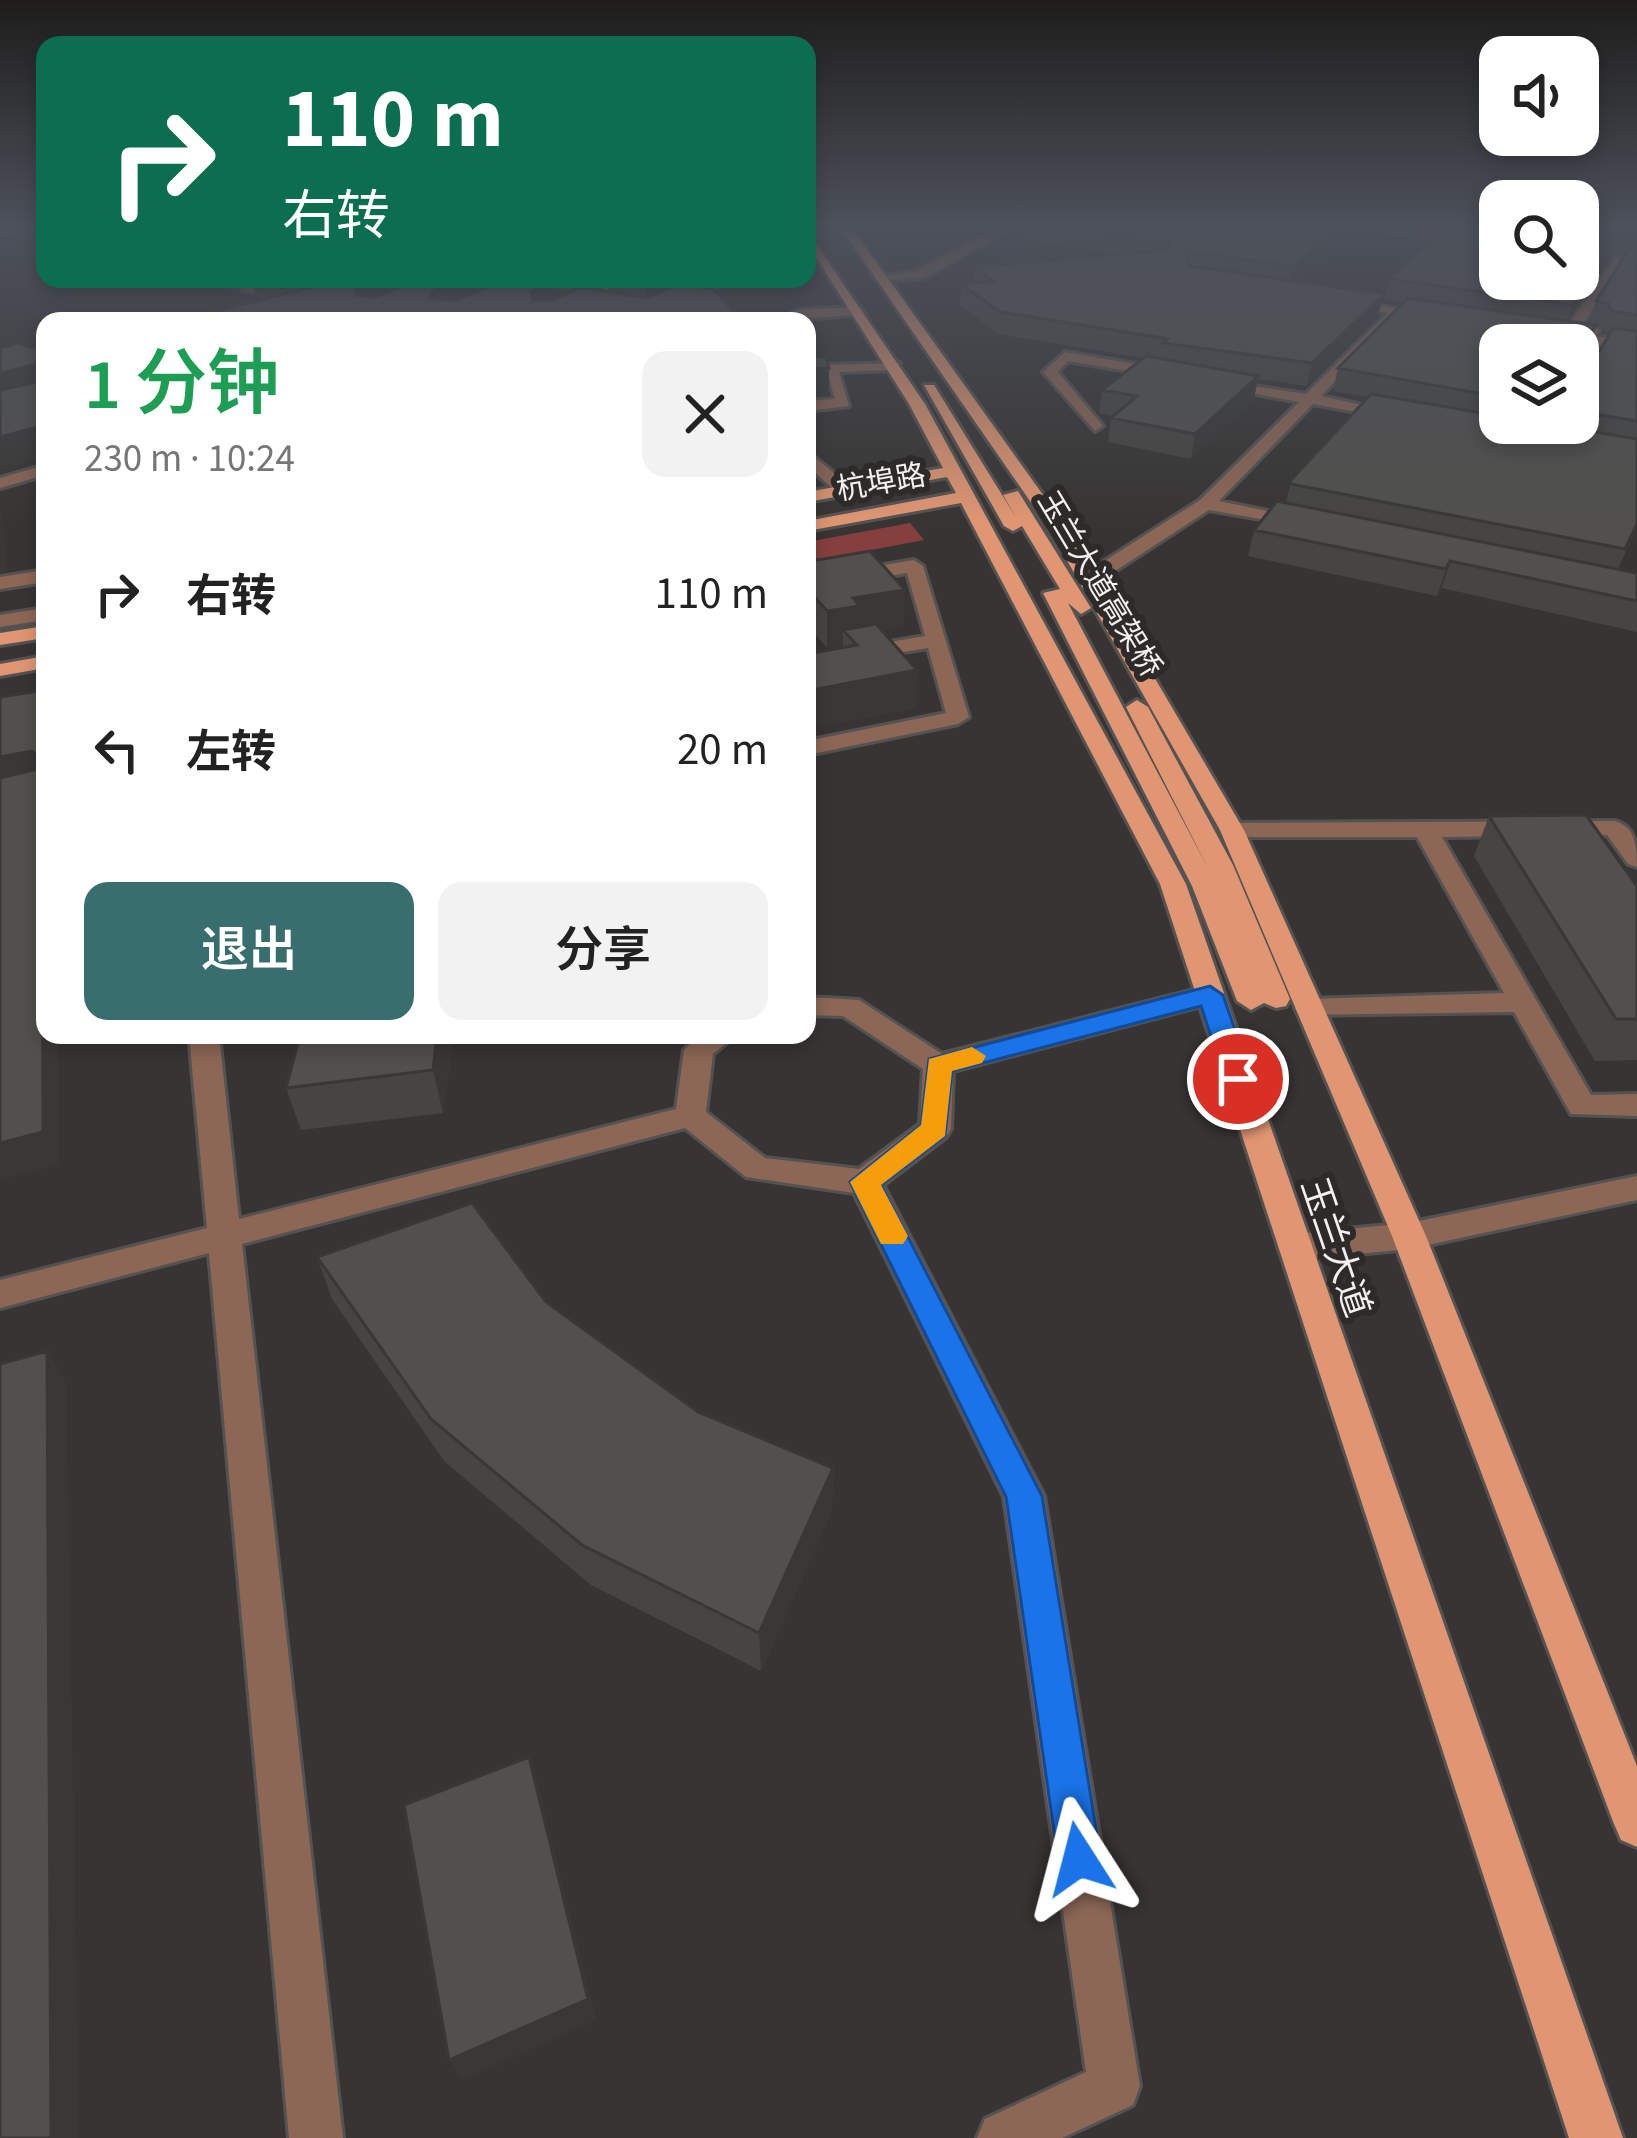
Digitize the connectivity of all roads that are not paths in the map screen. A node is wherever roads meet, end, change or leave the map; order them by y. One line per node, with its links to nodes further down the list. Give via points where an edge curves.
1 (869, 324): 9 (main road, 玉兰大道)
2 (885, 324): 41 (main road, 玉兰大道高架桥, via 1062,609 1205,886)
3 (898, 324): 40 (main road, 玉兰大道高架桥, via 972,430 1179,781)
4 (912, 324): 24 (main road, 玉兰大道)
5 (1385, 324): 10 (street)
6 (1576, 324): 8 (street, via 1573,329)
7 (1599, 338): 8 (street)
8 (1637, 342)
9 (895, 366): 11 (street, via 830,368 844,403); 17 (main road, 玉兰大道)
10 (1311, 399): 12 (street); 13 (street, via 1065,356 1050,372); 20 (street)
11 (816, 405)
12 (1403, 416)
13 (1095, 426)
14 (816, 464): 18 (street)
15 (36, 473): 16 (street)
16 (0, 483)
17 (958, 484): 18 (main road, 杭埠路); 21 (main road, 杭埠路); 39 (main road, 玉兰大道, via 1173,884)
18 (844, 490): 19 (main road, 杭埠路)
19 (816, 495)
20 (1206, 504): 22 (street); 24 (street)
21 (816, 523)
22 (1319, 527)
23 (36, 577): 26 (street)
24 (1088, 580): 36 (main road, 玉兰大道)
25 (816, 582): 31 (street, via 914,566)
26 (0, 583)
27 (36, 615): 28 (street)
28 (0, 621)
29 (36, 634): 30 (main road)
30 (0, 640)
31 (936, 640): 32 (street); 35 (street, via 958,717)
32 (816, 660)
33 (36, 664): 34 (main road)
34 (0, 670)
35 (816, 746)
36 (1232, 830): 37 (street); 44 (main road, 玉兰大道)
37 (1425, 830): 38 (street, via 1614,828); 42 (street)
38 (1637, 860)
39 (1210, 995): 47 (street); 54 (main road, 玉兰大道)
40 (1276, 999)
41 (1251, 1001)
42 (1522, 1002): 44 (street); 48 (street, via 1582,1106)
43 (816, 1006): 47 (street, via 848,1007)
44 (1310, 1008): 53 (main road, 玉兰大道)
45 (205, 1044): 52 (street)
46 (708, 1044): 49 (street, via 699,1050)
47 (938, 1065): 50 (street, via 935,1129)
48 (1637, 1105)
49 (690, 1116): 50 (street, via 757,1169); 52 (street)
50 (865, 1182): 58 (street, via 1024,1496 1114,2086)
51 (1637, 1188): 53 (street)
52 (224, 1236): 55 (street); 57 (street)
53 (1409, 1236): 54 (street); 56 (main road, 玉兰大道)
54 (1295, 1247): 59 (main road, 玉兰大道)
55 (0, 1294)
56 (1637, 1824)
57 (316, 2138)
58 (1004, 2138)
59 (1597, 2138)

